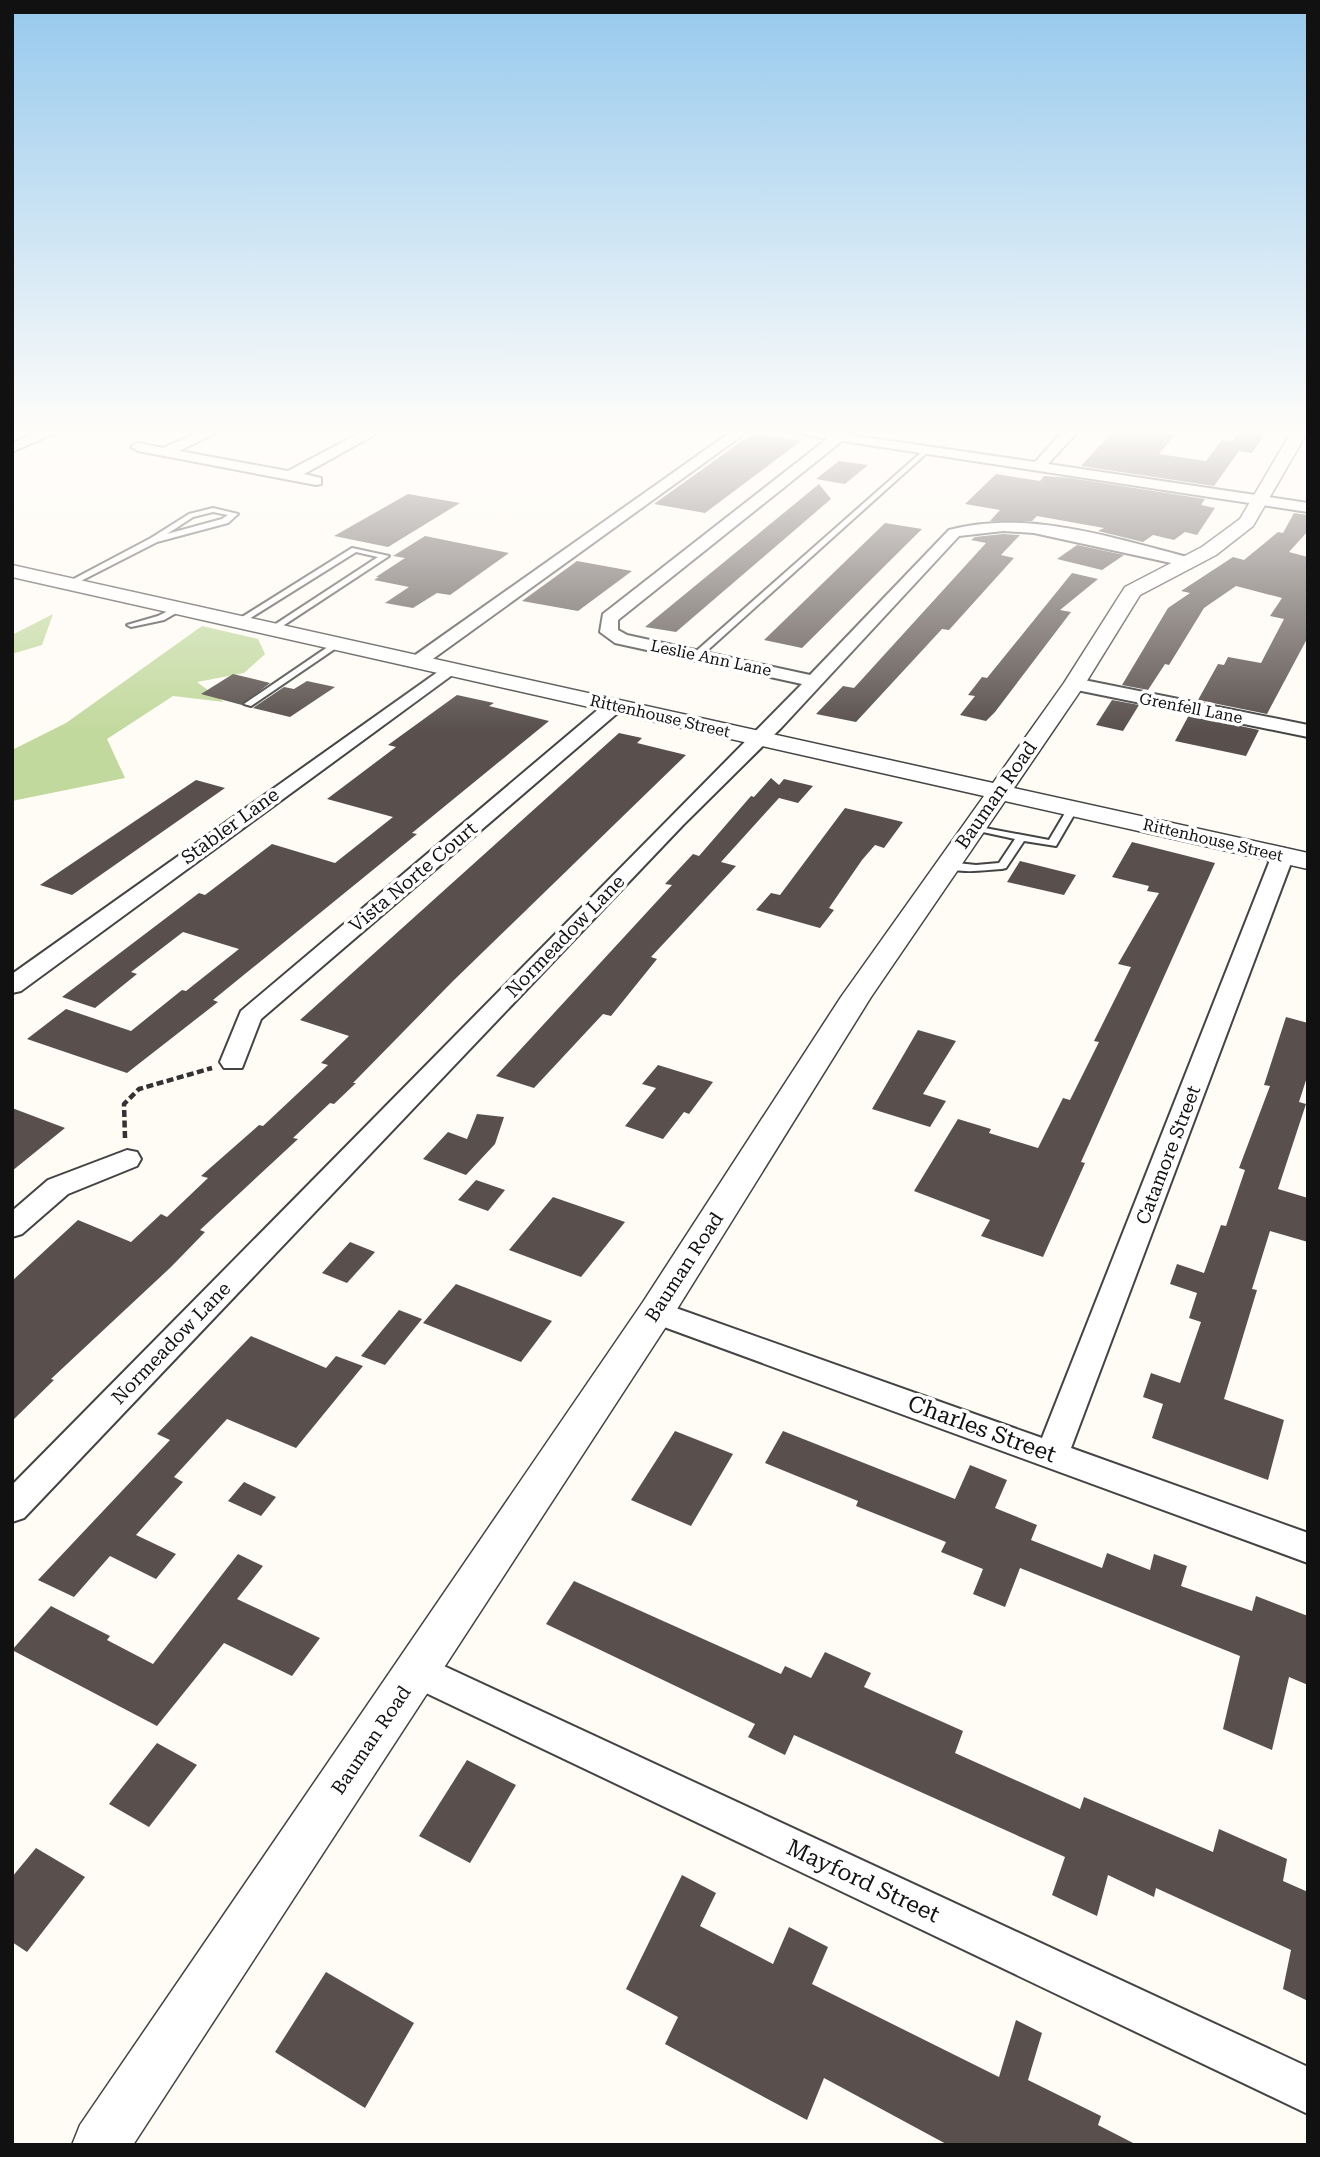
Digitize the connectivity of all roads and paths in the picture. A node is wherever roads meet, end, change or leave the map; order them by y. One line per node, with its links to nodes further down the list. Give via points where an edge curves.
1 (171, 530): 9 (lane)
2 (193, 530): 9 (lane)
3 (602, 530): 19 (street)
4 (721, 530): 18 (street, Leslie Ann Lane, via 609,618 609,632 621,639)
5 (838, 530): 18 (lane)
6 (961, 530): 21 (street, Normeadow Lane)
7 (1032, 530): 10 (street, Normeadow Lane)
8 (1238, 530): 10 (street, Bauman Road)
9 (154, 540): 12 (lane)
10 (1185, 561): 22 (street, Bauman Road, via 1132,591)
11 (13, 572): 12 (street, Rittenhouse Street)
12 (68, 584): 13 (street, Rittenhouse Street)
13 (179, 608): 14 (street, Rittenhouse Street); 15 (lane)
14 (238, 622): 16 (street, Rittenhouse Street); 16 (lane, via 355,550 385,556)
15 (131, 625)
16 (272, 629): 17 (street, Rittenhouse Street)
17 (338, 644): 19 (street, Rittenhouse Street); 23 (lane)
18 (697, 656): 21 (street, Leslie Ann Lane)
19 (416, 662): 20 (street, Rittenhouse Street)
20 (449, 669): 24 (street, Rittenhouse Street); 33 (street, Stabler Lane)
21 (814, 681): 26 (street, Normeadow Lane)
22 (1074, 684): 25 (street, Grenfell Lane); 27 (street, Bauman Road)
23 (248, 704)
24 (614, 706): 26 (street, Rittenhouse Street); 34 (street, Vista Norte Court, via 250,1016)
25 (1308, 731)
26 (758, 738): 27 (street, Rittenhouse Street); 39 (street, Normeadow Lane)
27 (999, 792): 28 (street, Rittenhouse Street); 29 (street, Bauman Road)
28 (1073, 808): 30 (lane, via 1052,844); 31 (street, Rittenhouse Street)
29 (973, 827): 30 (lane); 32 (street, Bauman Road)
30 (1021, 838): 32 (lane, via 1002,866)
31 (1295, 858): 38 (street, Catamore Street)
32 (947, 865): 37 (street, Bauman Road, via 848,1009)
33 (12, 986)
34 (233, 1062): 35 (path, via 139,1089 124,1104)
35 (127, 1159): 36 (street, via 58,1187)
36 (12, 1227)
37 (656, 1312): 38 (street, Charles Street); 41 (street, Bauman Road)
38 (1052, 1454): 40 (street, Charles Street)
39 (12, 1508)
40 (1308, 1548)
41 (418, 1671): 42 (street, Mayford Street); 43 (street, Bauman Road)
42 (1308, 2091)
43 (100, 2145)

